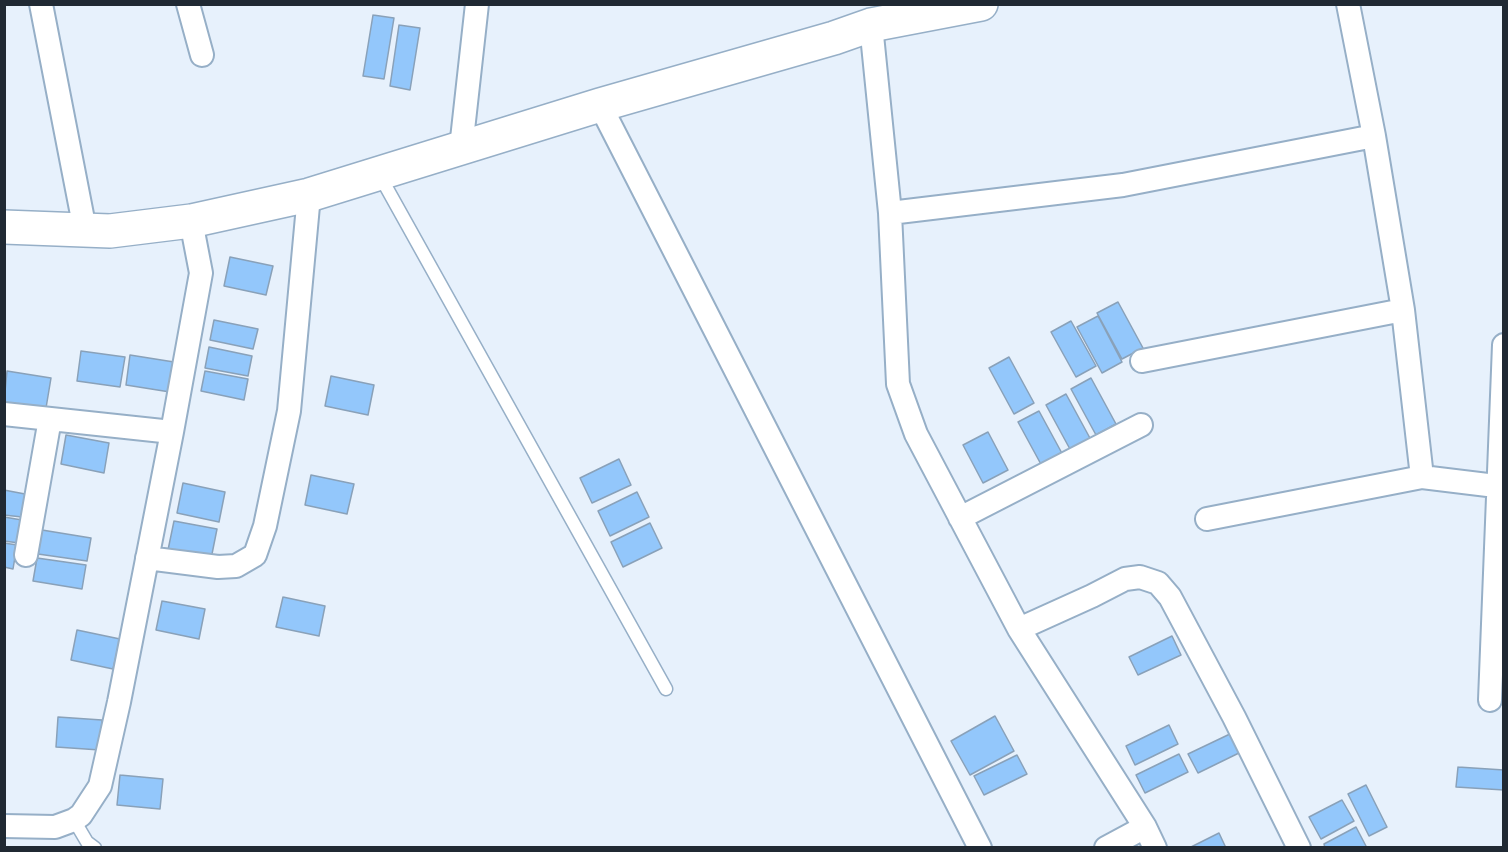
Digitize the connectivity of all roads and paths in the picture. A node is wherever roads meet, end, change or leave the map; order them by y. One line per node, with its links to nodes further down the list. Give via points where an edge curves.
1 (41, 4): 16 (street)
2 (188, 4): 7 (street)
3 (477, 4): 10 (street)
4 (981, 4): 6 (street)
5 (1348, 4): 9 (street)
6 (871, 25): 8 (street); 13 (street)
7 (202, 55)
8 (600, 105): 10 (street); 37 (street)
9 (1374, 136): 13 (street, via 1123,185); 17 (street)
10 (461, 148): 11 (street)
11 (378, 172): 12 (street); 31 (lane)
12 (309, 195): 14 (street); 29 (street, via 289,411 265,526 255,555 236,566 218,567)
13 (890, 213): 26 (street, via 898,384 915,434)
14 (191, 221): 16 (street, via 110,231); 23 (street, via 201,273)
15 (4, 227): 16 (street)
16 (85, 230)
17 (1403, 310): 19 (street); 24 (street)
18 (1503, 345): 25 (street)
19 (1142, 361)
20 (4, 414): 21 (street)
21 (50, 419): 23 (street); 28 (street)
22 (1141, 426): 26 (street)
23 (172, 432): 29 (street)
24 (1422, 477): 25 (street); 27 (street)
25 (1501, 487): 32 (street)
26 (960, 518): 30 (street)
27 (1208, 519)
28 (26, 555)
29 (147, 558): 33 (street, via 100,786)
30 (1019, 629): 35 (street); 40 (street, via 1125,579 1140,576 1158,583 1170,597 1234,717)
31 (666, 689)
32 (1490, 700)
33 (74, 820): 34 (street, via 55,827); 36 (lane)
34 (4, 826)
35 (1145, 827): 38 (street); 39 (street)
36 (95, 848)
37 (980, 848)
38 (1106, 848)
39 (1155, 848)
40 (1299, 848)

